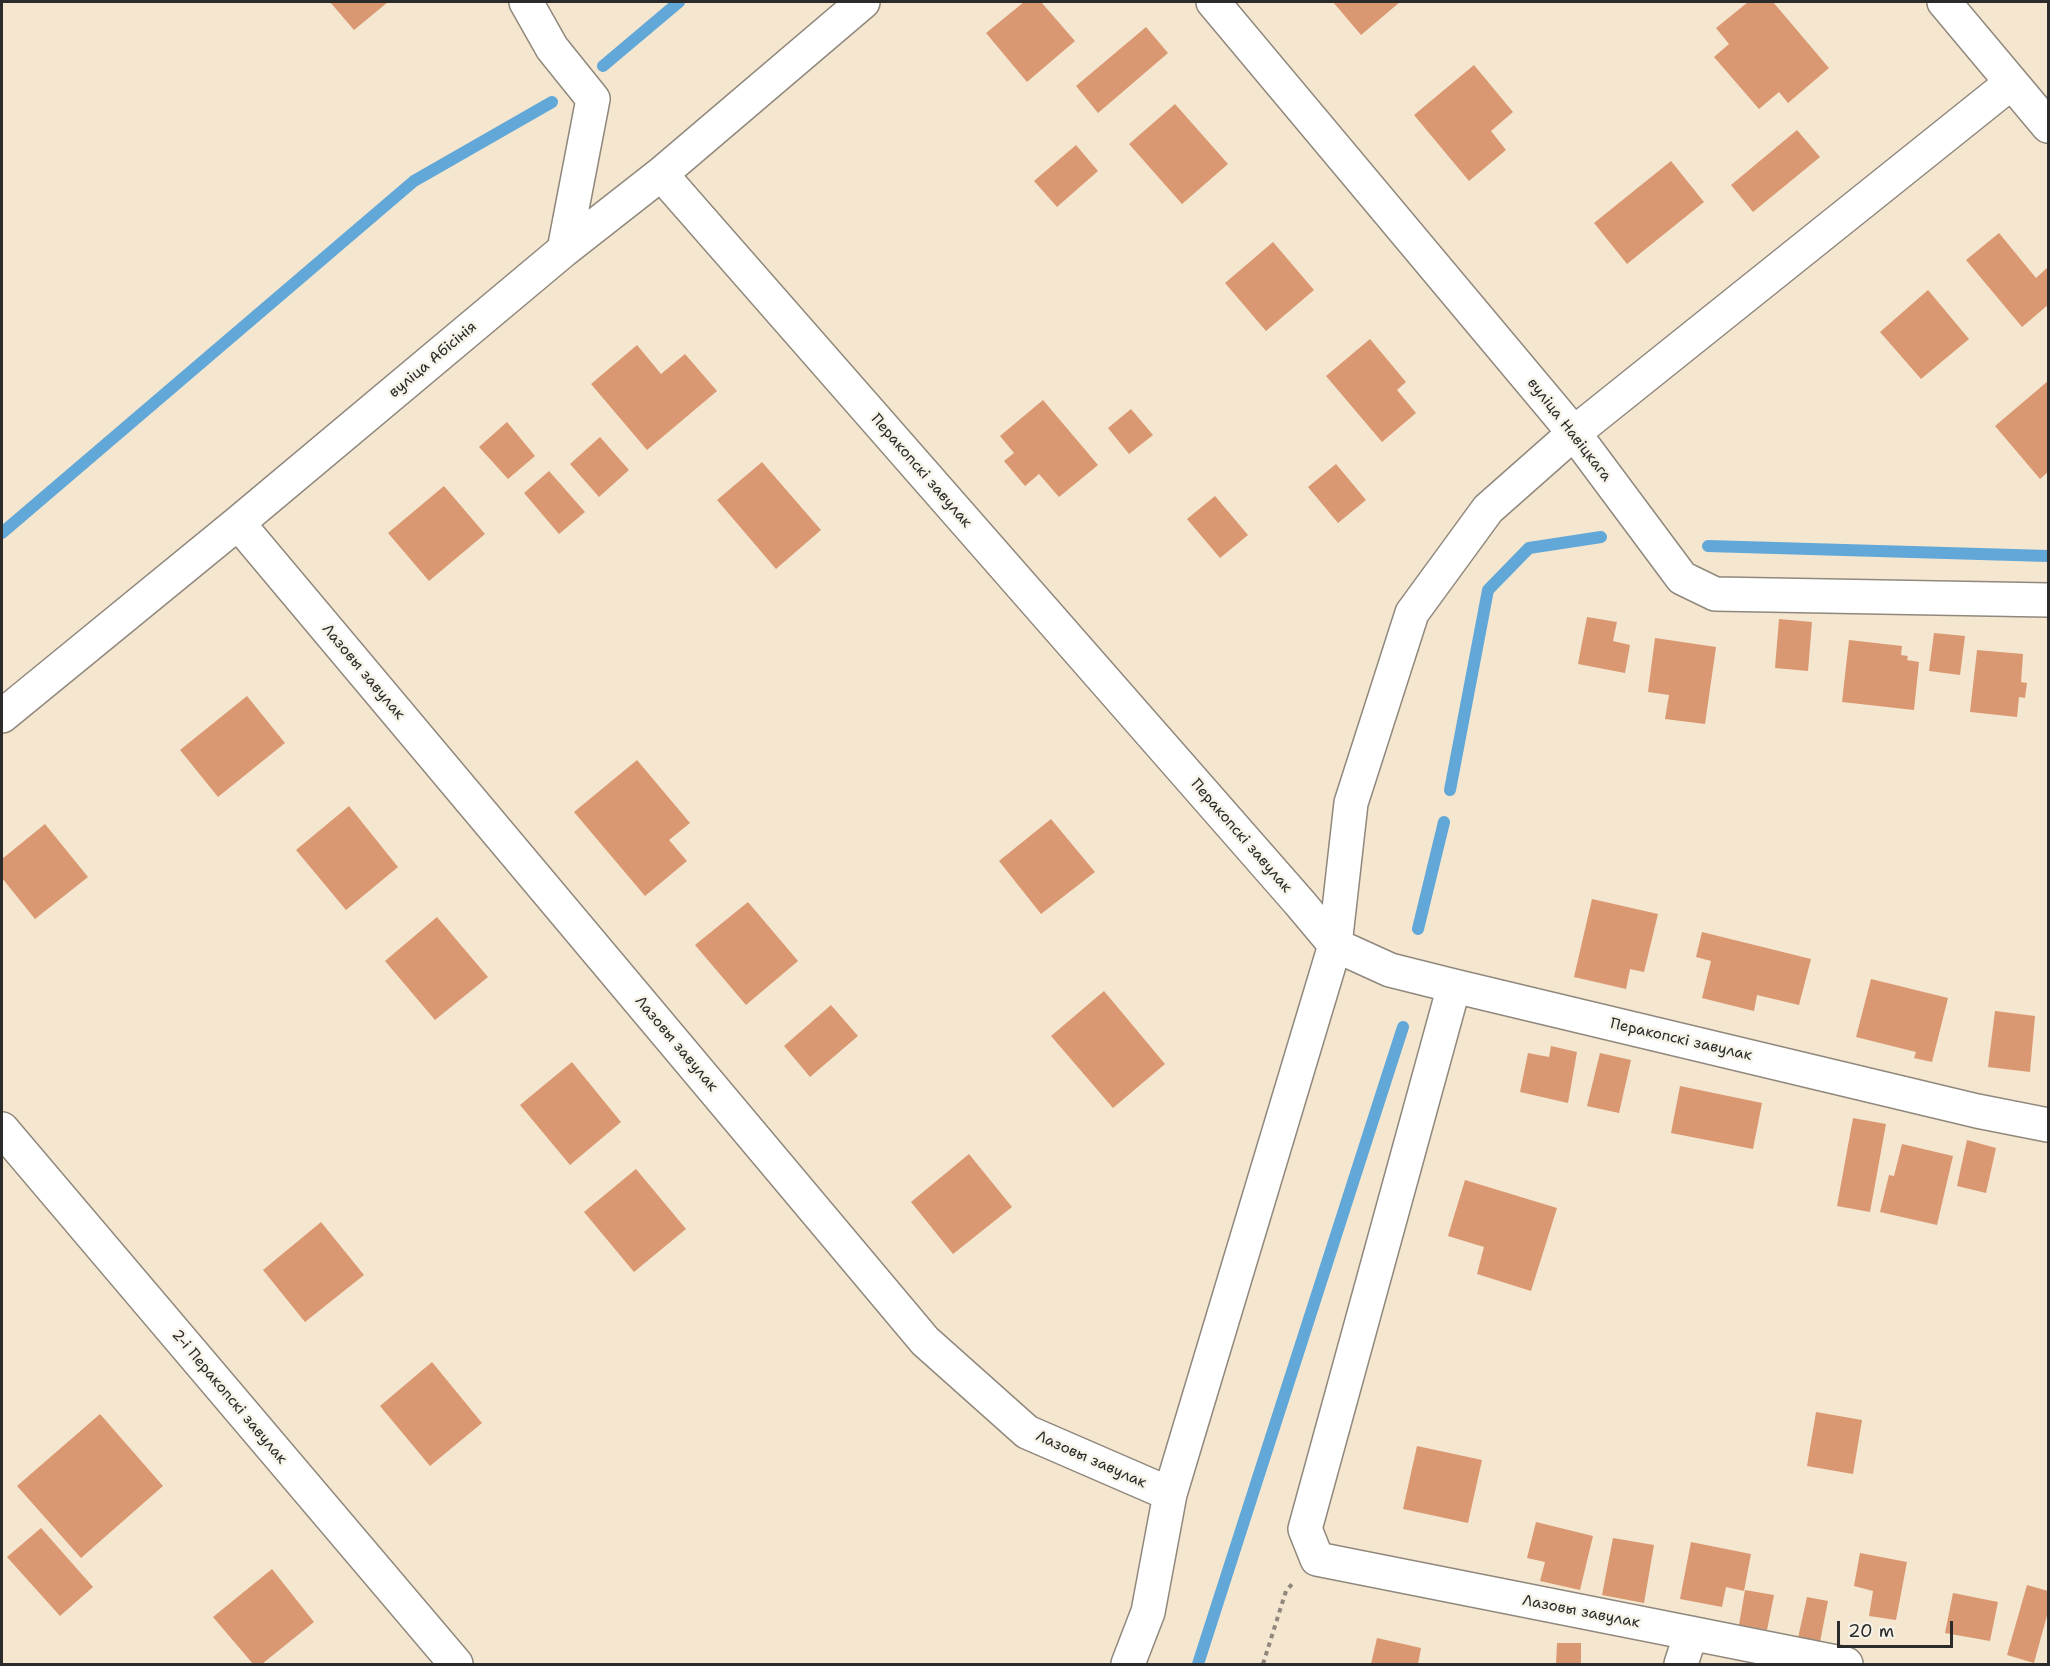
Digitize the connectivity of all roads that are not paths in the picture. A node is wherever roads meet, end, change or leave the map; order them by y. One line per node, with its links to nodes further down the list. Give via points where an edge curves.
1 (526, 2): 8 (street, via 552,48 593,99)
2 (863, 2): 7 (street, вуліца Абісінія)
3 (1213, 2): 9 (street, вуліца Навіцкага)
4 (1944, 2): 5 (street)
5 (2011, 83): 6 (street); 9 (street)
6 (2049, 126)
7 (661, 174): 8 (street, вуліца Абісінія); 13 (street, Перакопскі завулак)
8 (564, 250): 10 (street, вуліца Абісінія)
9 (1574, 433): 11 (street, вуліца Навіцкага, via 1682,578 1715,594); 13 (street, via 1488,509 1412,614 1351,803)
10 (238, 523): 12 (street, вуліца Абісінія); 17 (street, Лазовы завулак, via 925,1341 1027,1432)
11 (2049, 600)
12 (2, 716)
13 (1335, 945): 14 (street, Перакопскі завулак, via 1390,970); 17 (street)
14 (1454, 986): 15 (street, Перакопскі завулак); 18 (street, Лазовы завулак, via 1305,1529 1317,1559)
15 (2049, 1125)
16 (2, 1130): 19 (street, 2-і Перакопскі завулак)
17 (1170, 1494): 20 (street, via 1148,1612)
18 (1690, 1633): 21 (street); 22 (street, Лазовы завулак)
19 (456, 1665)
20 (1128, 1665)
21 (1681, 1665)
22 (1846, 1665)

